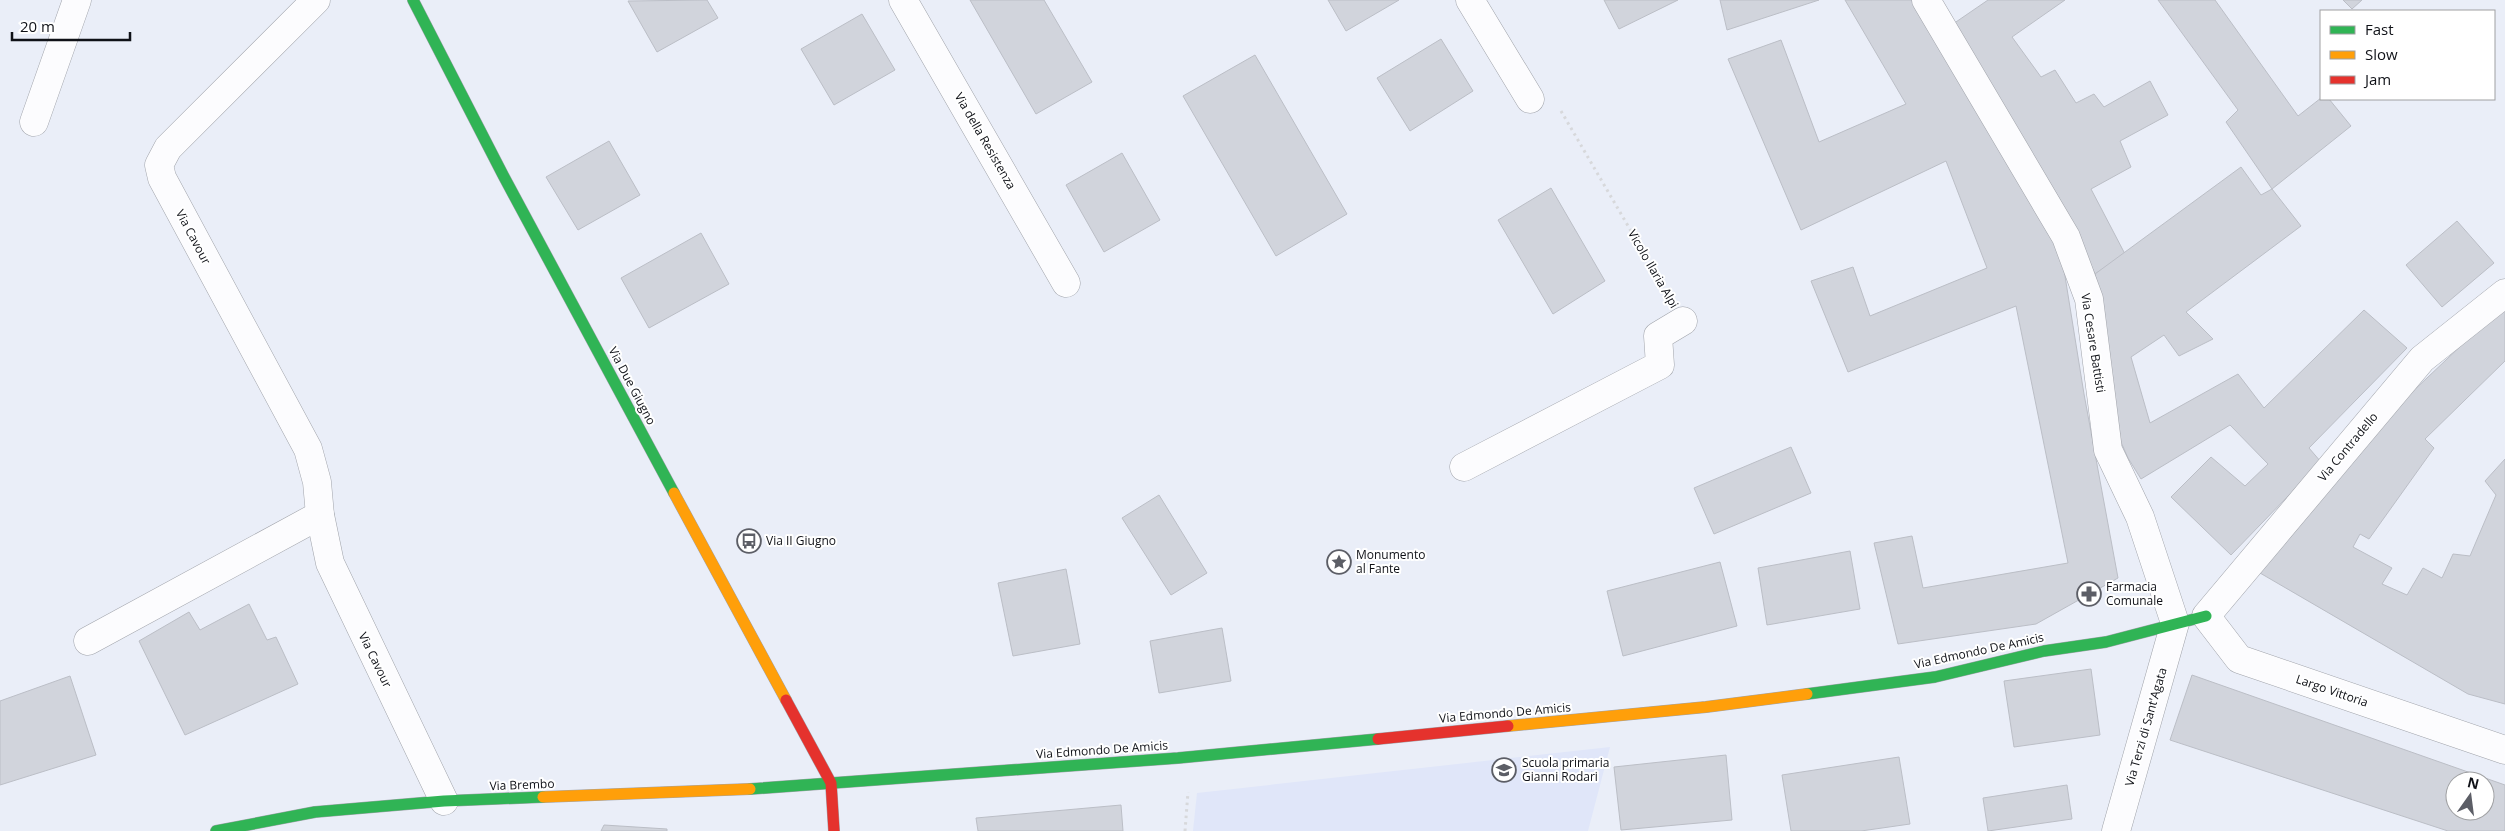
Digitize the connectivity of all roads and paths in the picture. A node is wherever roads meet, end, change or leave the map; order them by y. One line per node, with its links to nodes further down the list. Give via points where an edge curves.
1 (77, 0): 8 (street)
2 (316, 0): 13 (street, Via Cavour, via 168,148 159,165 162,178 308,449 317,482)
3 (413, 0): 18 (street, Via Due Giugno, via 508,184)
4 (904, 0): 9 (street, Via della Resistenza)
5 (1470, 0): 7 (street)
6 (1926, 0): 15 (street, Via Cesare Battisti, via 2066,237 2089,299 2108,450 2140,517)
7 (1530, 99): 11 (path, Vicolo Ilaria Alpi, via 1554,99)
8 (34, 122)
9 (1066, 283)
10 (2505, 293): 14 (street, Via Contradello, via 2422,359)
11 (1683, 321): 12 (street, Vicolo Ilaria Alpi, via 1658,336 1660,365)
12 (1464, 468)
13 (320, 515): 16 (street); 19 (street, Via Cavour, via 330,563)
14 (2206, 616): 15 (street); 17 (street, Largo Vittoria, via 2239,659)
15 (2175, 623): 18 (street, Via Edmondo De Amicis, via 2106,642 2044,651 1935,677 1706,707 1178,758); 22 (street, Via Terzi di Sant'Agata)
16 (88, 641)
17 (2505, 750)
18 (831, 783): 19 (street, Via Brembo); 21 (street)
19 (444, 801): 20 (street, Via Brembo, via 315,812)
20 (216, 831)
21 (834, 831)
22 (2116, 831)

